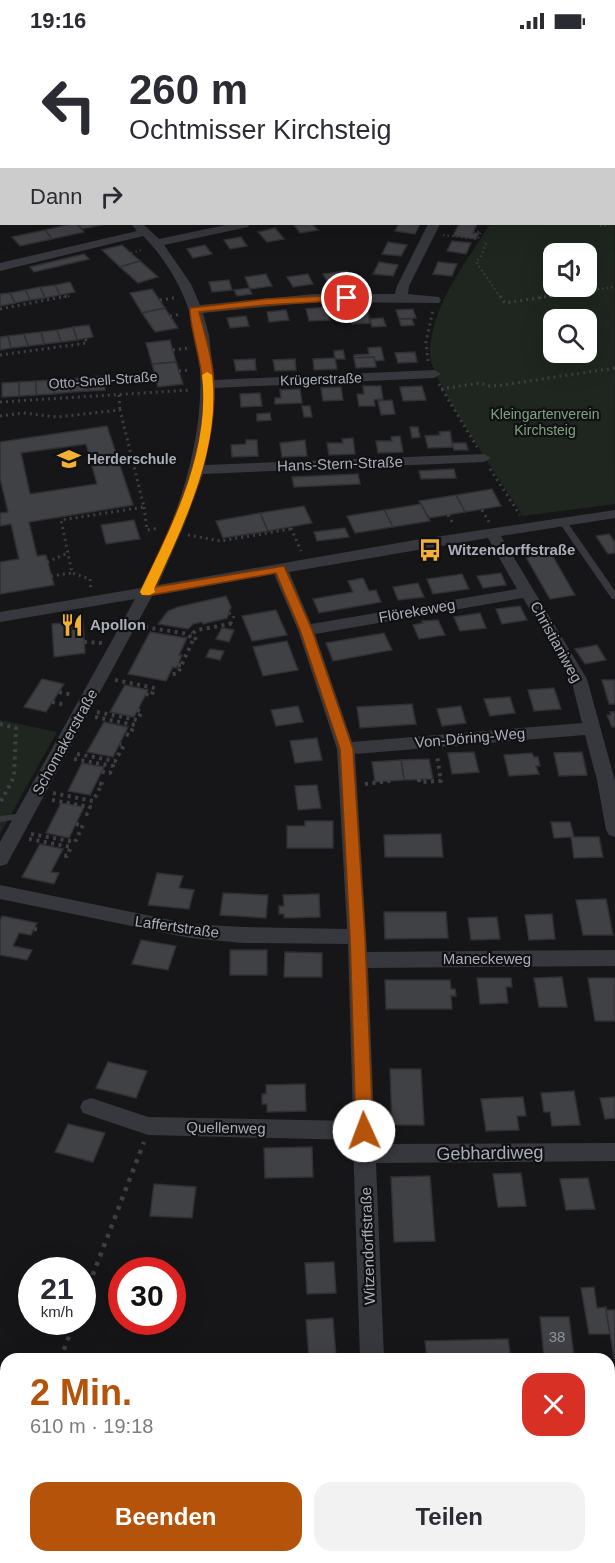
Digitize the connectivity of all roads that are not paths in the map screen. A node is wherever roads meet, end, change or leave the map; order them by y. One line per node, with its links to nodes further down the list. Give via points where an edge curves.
1 (239, 225): 4 (street)
2 (142, 228): 4 (street, Schomakerstraße); 5 (street)
3 (431, 228): 6 (street)
4 (157, 243): 8 (street, Schomakerstraße, via 172,263)
5 (0, 267)
6 (401, 297): 7 (street); 8 (street, via 305,299)
7 (435, 300)
8 (194, 310): 10 (street, Schomakerstraße)
9 (434, 374): 10 (street, Krügerstraße)
10 (209, 386): 12 (street, Schomakerstraße)
11 (484, 458): 12 (street, Hans-Stern-Straße)
12 (197, 470): 17 (street, Schomakerstraße, via 174,533)
13 (615, 514): 14 (street)
14 (562, 521): 15 (street); 19 (lane)
15 (491, 529): 16 (street); 18 (street, Christianiweg)
16 (280, 569): 17 (street); 23 (street, Witzendorffstraße)
17 (146, 592): 20 (street); 22 (street, Schomakerstraße)
18 (528, 592): 23 (street, Flörekeweg); 24 (street, Christianiweg, via 579,679)
19 (615, 597)
20 (92, 602): 21 (street); 22 (street, via 118,608)
21 (0, 617)
22 (129, 624): 27 (street, Schomakerstraße)
23 (306, 630): 25 (street, Witzendorffstraße)
24 (593, 728): 25 (street, Von-Döring-Weg); 28 (street, Christianiweg)
25 (346, 749): 31 (street, Witzendorffstraße)
26 (0, 819): 27 (lane)
27 (17, 828): 29 (street, Schomakerstraße)
28 (615, 830)
29 (0, 859)
30 (0, 892): 31 (street, Laffertstraße, via 190,931)
31 (357, 937): 33 (street, Witzendorffstraße)
32 (615, 958): 33 (street, Maneckeweg)
33 (358, 960): 35 (street, Witzendorffstraße)
34 (91, 1107): 35 (street, Quellenweg, via 148,1126)
35 (364, 1131): 37 (street, Witzendorffstraße)
36 (615, 1152): 37 (street, Gebhardiweg)
37 (366, 1154): 38 (street, Witzendorffstraße)
38 (372, 1353)

